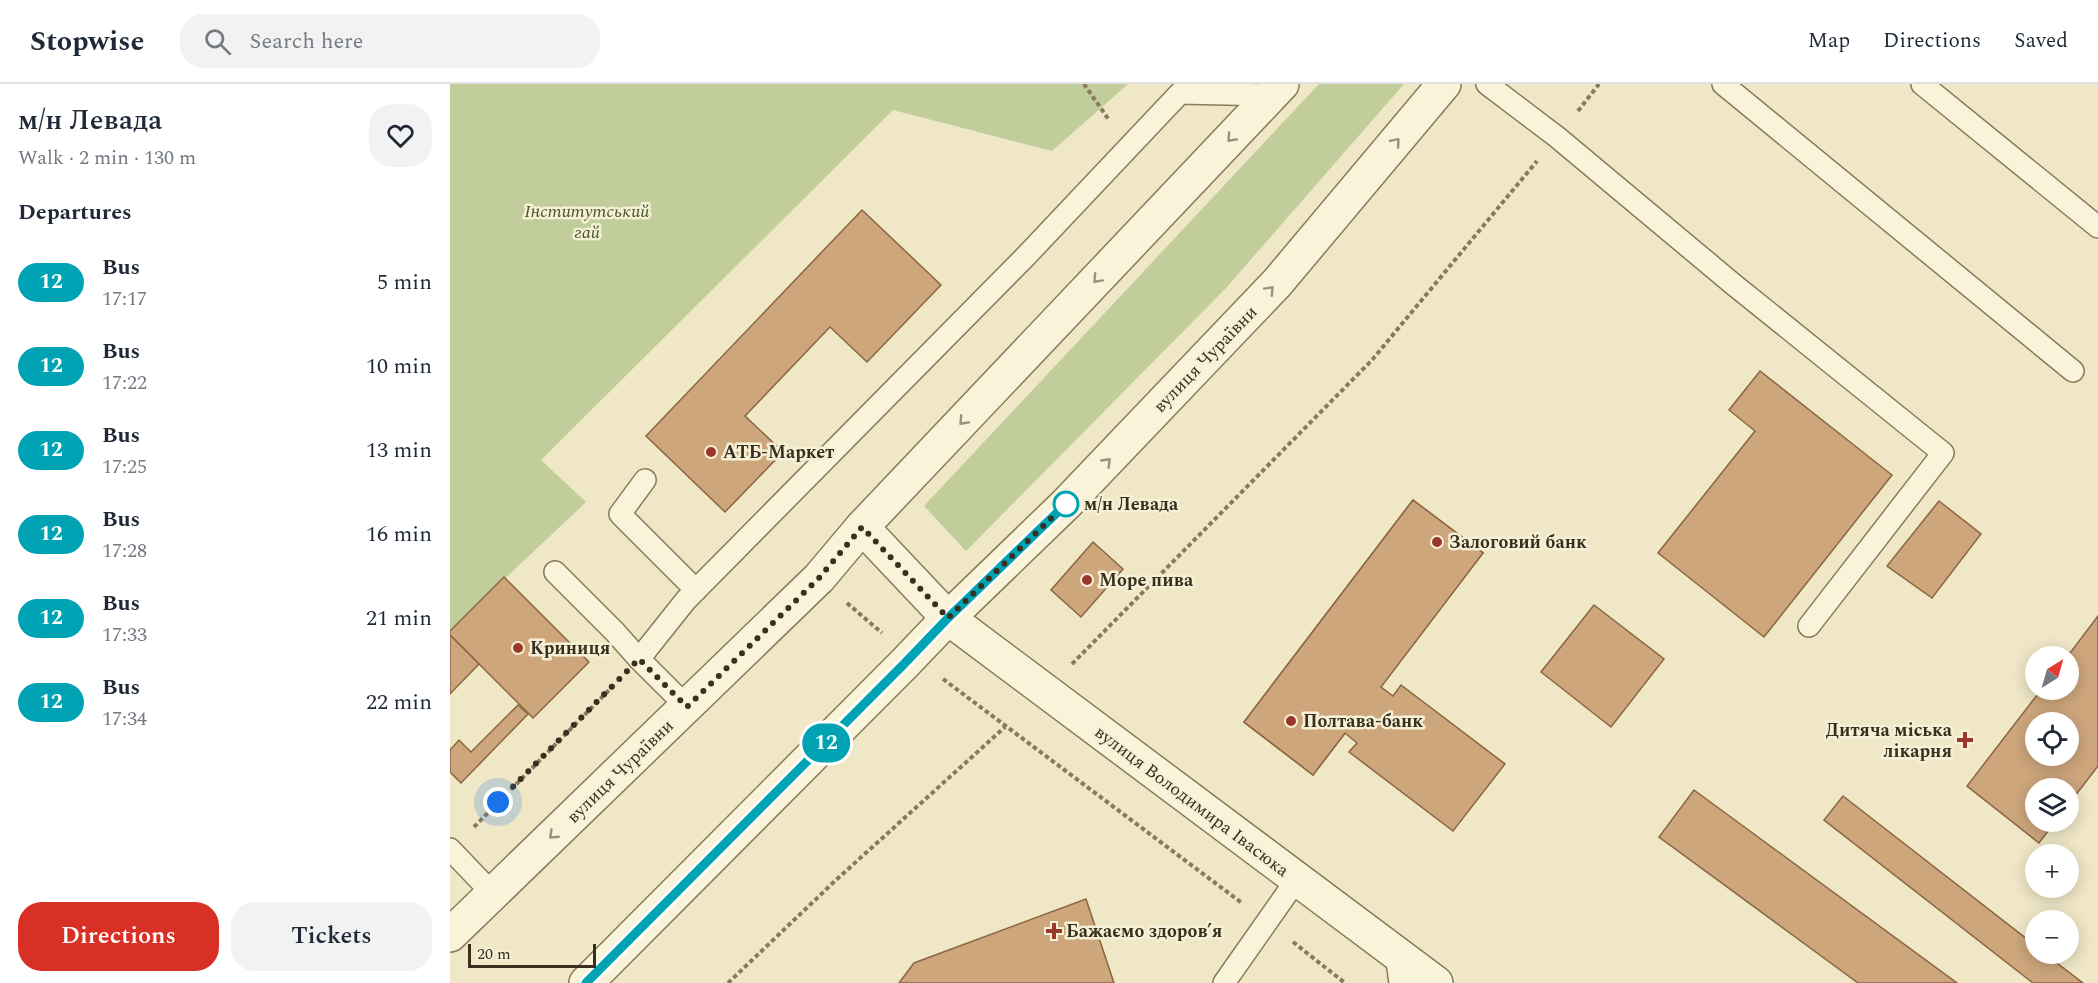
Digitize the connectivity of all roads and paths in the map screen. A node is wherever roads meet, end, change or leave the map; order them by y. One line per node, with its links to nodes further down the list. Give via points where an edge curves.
1 (1084, 84): 9 (path)
2 (1444, 84): 17 (street, вулиця Чураївни, one-way to 2, via 1066,504 1277,283)
3 (1487, 84): 8 (lane)
4 (1599, 84): 8 (path)
5 (1723, 84): 11 (lane)
6 (1922, 84): 10 (lane)
7 (1276, 90): 9 (lane, via 1180,93); 13 (street, вулиця Чураївни, one-way to 13)
8 (1557, 137): 18 (lane, via 1943,453); 21 (path, via 1372,360)
9 (1128, 147): 15 (lane, via 1027,255)
10 (2098, 226)
11 (2073, 371)
12 (645, 480): 15 (lane, via 620,514)
13 (862, 527): 17 (street); 23 (street, вулиця Чураївни, via 819,578)
14 (555, 573): 20 (lane)
15 (696, 590): 20 (lane)
16 (843, 599): 19 (path)
17 (948, 618): 26 (street, вулиця Володимира Івасюка); 31 (street, вулиця Чураївни)
18 (1809, 626)
19 (883, 634)
20 (639, 659): 23 (lane); 25 (path)
21 (1072, 664)
22 (935, 673): 24 (path)
23 (687, 707): 27 (street, вулиця Чураївни, one-way to 27)
24 (1005, 727): 28 (path); 32 (path)
25 (450, 849): 27 (lane)
26 (1297, 879): 28 (lane); 30 (street, вулиця Володимира Івасюка)
27 (493, 894): 29 (street, вулиця Чураївни)
28 (1267, 921): 33 (lane); 34 (path)
29 (450, 935)
30 (1398, 968): 35 (street, вулиця Володимира Івасюка)
31 (586, 983)
32 (728, 983)
33 (1224, 983)
34 (1345, 983)
35 (1437, 983)

